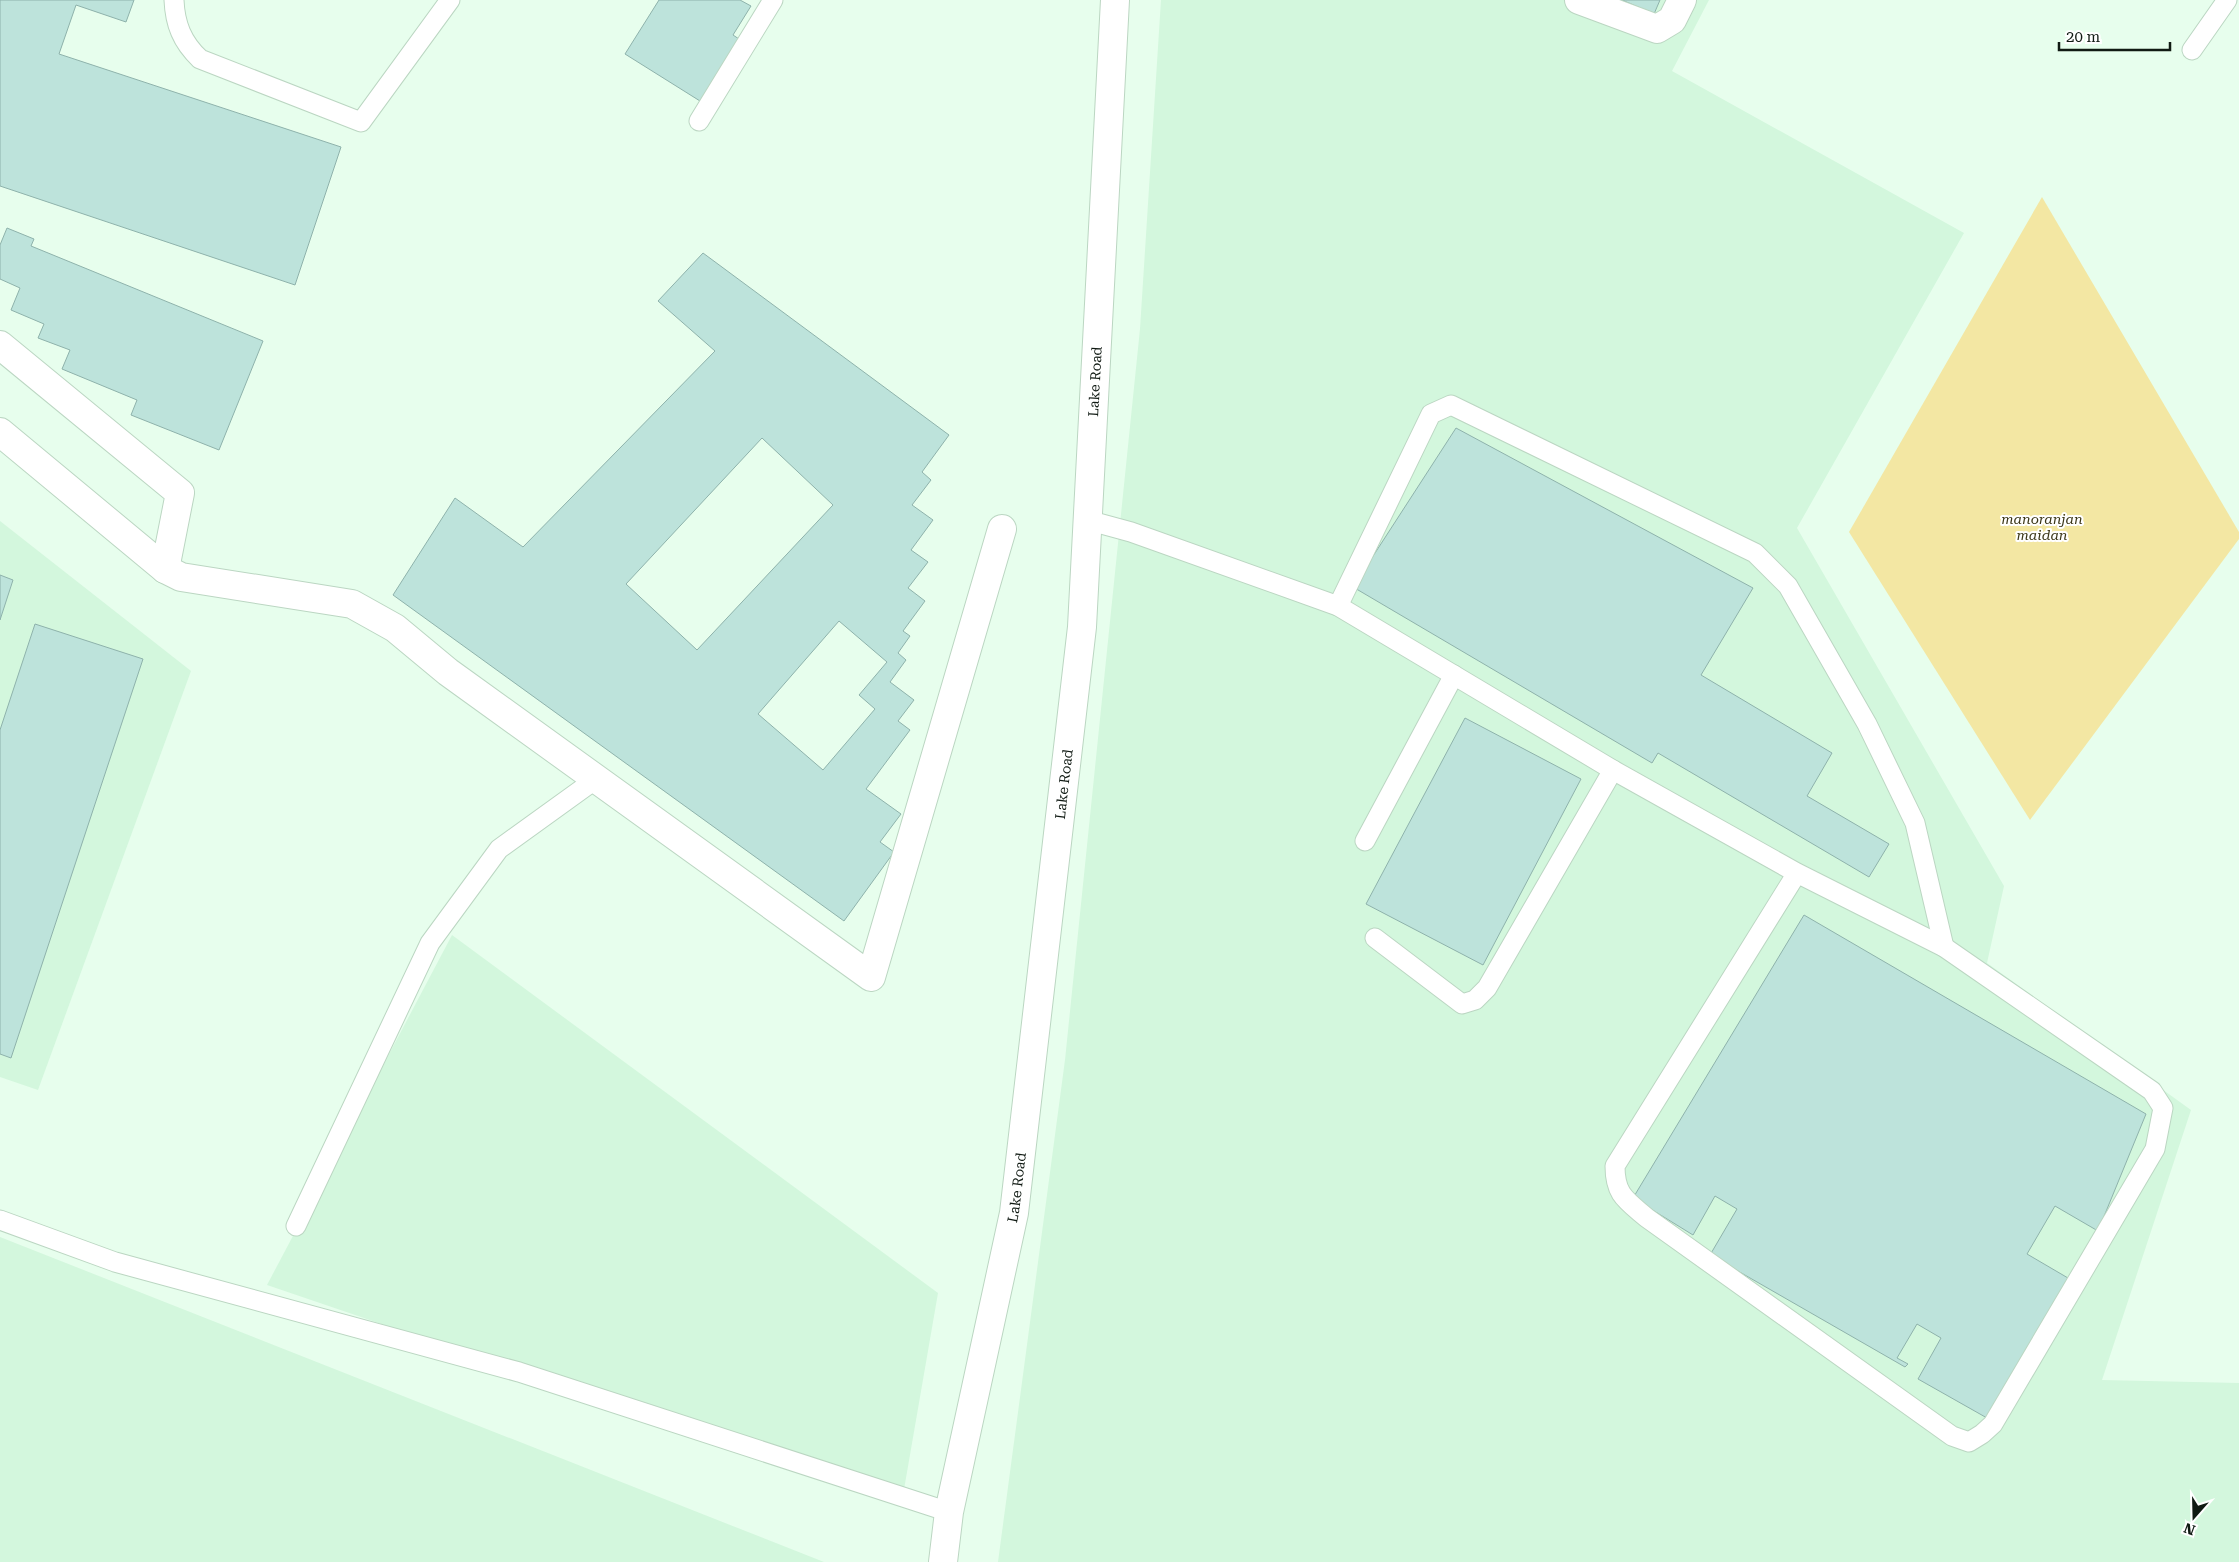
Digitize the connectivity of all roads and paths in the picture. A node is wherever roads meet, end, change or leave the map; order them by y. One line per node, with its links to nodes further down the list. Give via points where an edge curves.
1 (174, 0): 2 (lane, via 175,20 186,45 200,59 361,122)
2 (450, 0)
3 (772, 0): 9 (lane)
4 (1115, 0): 12 (street, Lake Road)
5 (1579, 0): 6 (street, via 1657,29 1672,20)
6 (1682, 0)
7 (2227, 0): 8 (lane)
8 (2192, 50)
9 (699, 121)
10 (0, 345): 14 (street, via 180,494)
11 (0, 432): 14 (street)
12 (1087, 520): 15 (lane, via 1141,535); 25 (street, Lake Road, via 1082,627 1014,1213)
13 (1002, 529): 18 (street, via 871,977)
14 (165, 569): 18 (street, via 181,577 352,604 395,628 448,672)
15 (1338, 606): 16 (lane); 22 (lane, via 1431,414 1451,405 1756,553 1788,586 1867,724 1915,823)
16 (1454, 675): 17 (lane); 19 (lane)
17 (1613, 770): 20 (lane); 21 (lane, via 1487,988 1475,1000 1462,1004)
18 (596, 779): 24 (lane, via 499,849 430,943)
19 (1365, 841)
20 (1797, 873): 22 (lane); 22 (lane, via 1615,1166 1615,1183 1622,1198 1647,1218 1952,1436 1969,1442 1993,1424 2155,1149 2164,1108 2152,1091)
21 (1375, 938)
22 (1944, 947)
23 (0, 1220): 25 (lane, via 115,1262 519,1372)
24 (296, 1226)
25 (948, 1512): 26 (street, Lake Road)
26 (943, 1562)

